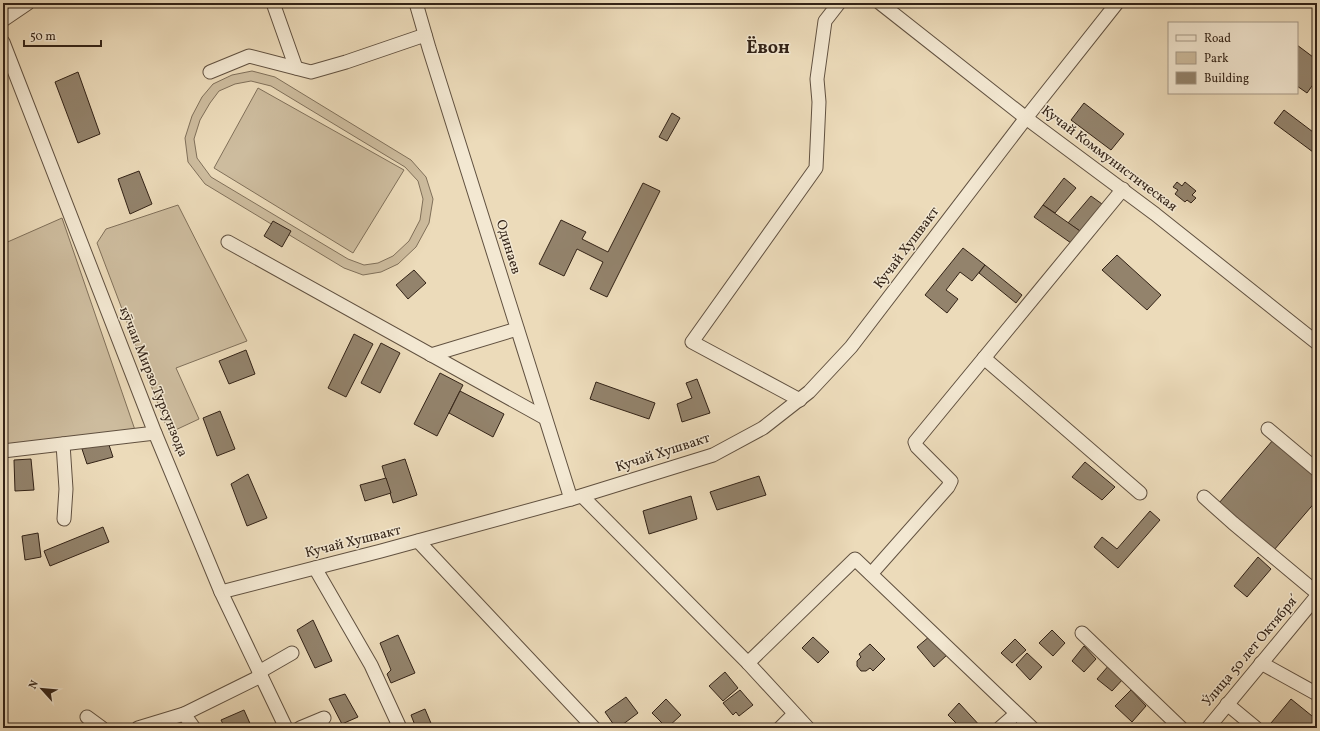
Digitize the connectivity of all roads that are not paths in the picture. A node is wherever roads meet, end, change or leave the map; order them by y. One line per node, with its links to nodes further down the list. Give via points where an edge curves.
1 (28, 3): 7 (street)
2 (273, 3): 10 (street)
3 (416, 3): 8 (street, Одинаев)
4 (839, 3): 19 (street, via 825,21 817,79 819,102 816,168 692,342)
5 (880, 3): 12 (street, Кучай Коммунистическая)
6 (1117, 3): 12 (street, Кучай Хушвакт)
7 (3, 20)
8 (425, 35): 10 (street, via 311,72); 15 (street, Одинаев)
9 (3, 42): 22 (street, кӯчаи Мирзо Турсунзода)
10 (296, 68): 11 (street, via 249,56)
11 (210, 72)
12 (1026, 118): 13 (street, Кучай Коммунистическая); 19 (street, Кучай Хушвакт, via 851,347)
13 (1123, 189): 16 (street, Кучай Коммунистическая); 18 (street)
14 (228, 242): 17 (street)
15 (517, 330): 17 (street); 20 (street, Одинаев)
16 (1317, 342)
17 (431, 355): 20 (street)
18 (984, 358): 26 (street); 32 (street, via 915,442 951,481 948,487)
19 (800, 400): 28 (street, Кучай Хушвакт, via 763,428 714,455)
20 (545, 418): 28 (street, Одинаев)
21 (1268, 429): 25 (street)
22 (155, 433): 23 (street); 33 (street, кӯчаи Мирзо Турсунзода)
23 (63, 444): 24 (street); 29 (street, via 66,489)
24 (3, 451)
25 (1317, 470)
26 (1140, 493)
27 (1204, 497): 34 (street)
28 (576, 498): 30 (street, Кучай Хушвакт); 38 (street)
29 (64, 519)
30 (418, 541): 31 (street, Кучай Хушвакт); 54 (street)
31 (315, 568): 33 (street, Кучай Хушвакт); 53 (street, via 370,665)
32 (871, 574): 38 (street, via 855,559); 45 (street)
33 (221, 592): 40 (street, кӯчаи Мирзо Турсунзода)
34 (1317, 593)
35 (1317, 596): 39 (street, У́лица 50 лет Октября́)
36 (1082, 633): 59 (street)
37 (292, 653): 40 (street)
38 (748, 663): 44 (street)
39 (1261, 663): 41 (street); 42 (street, У́лица 50 лет Октября́)
40 (260, 674): 43 (street); 51 (street, кӯчаи Мирзо Турсунзода)
41 (1317, 694)
42 (1227, 704): 60 (street, У́лица 50 лет Октября́); 61 (street)
43 (184, 714): 49 (street); 50 (street)
44 (794, 714): 55 (street); 56 (street)
45 (1016, 714): 57 (street); 58 (street)
46 (87, 717): 48 (street)
47 (324, 718): 52 (street)
48 (102, 728)
49 (138, 728)
50 (194, 728)
51 (286, 728)
52 (300, 728)
53 (400, 728)
54 (594, 728)
55 (780, 728)
56 (808, 728)
57 (1000, 728)
58 (1032, 728)
59 (1182, 728)
60 (1208, 728)
61 (1256, 728)

